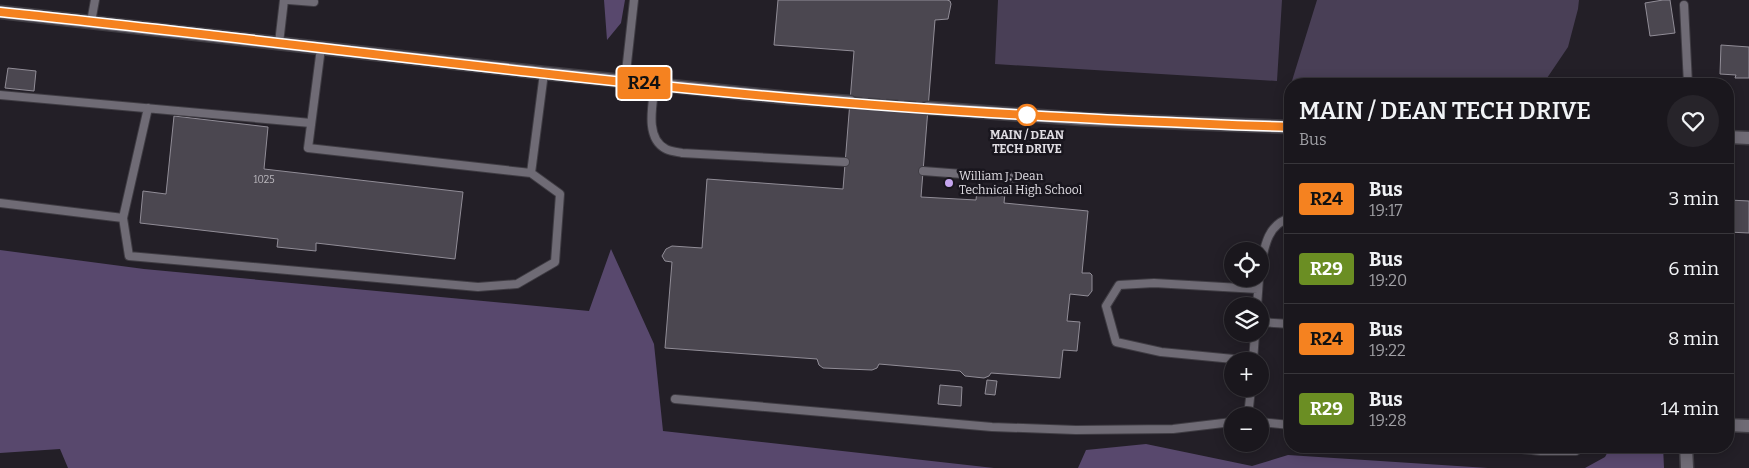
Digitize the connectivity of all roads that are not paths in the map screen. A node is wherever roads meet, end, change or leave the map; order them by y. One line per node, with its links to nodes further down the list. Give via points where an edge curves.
1 (95, 0): 8 (lane)
2 (284, 0): 9 (lane)
3 (290, 0): 5 (lane)
4 (634, 0): 13 (lane)
5 (314, 2)
6 (1684, 5): 12 (lane)
7 (0, 12): 8 (main road)
8 (92, 22): 9 (main road)
9 (279, 43): 10 (main road)
10 (321, 48): 11 (main road); 19 (lane)
11 (544, 73): 13 (main road); 25 (lane)
12 (1688, 78)
13 (625, 81): 14 (main road)
14 (655, 84): 16 (main road); 23 (lane, via 653,133 666,149 682,153)
15 (0, 95): 17 (lane)
16 (850, 102)
17 (148, 108): 19 (lane); 28 (lane)
18 (928, 108): 20 (main road, via 1082,119)
19 (311, 123): 25 (lane, via 308,148)
20 (1284, 127)
21 (1734, 137): 22 (main road)
22 (1749, 138)
23 (845, 162)
24 (923, 170): 26 (lane)
25 (531, 173): 28 (lane, via 560,194 555,262 517,284 478,287 129,256)
26 (1015, 178)
27 (0, 203): 28 (lane)
28 (123, 218)
29 (1284, 220): 30 (lane)
30 (1264, 242)
31 (1258, 289): 32 (lane); 35 (lane, via 1154,283 1119,285 1106,306 1116,342 1161,352)
32 (1258, 297)
33 (1269, 323): 34 (lane)
34 (1284, 324)
35 (1224, 358)
36 (675, 398): 37 (lane, via 992,427 1174,429)
37 (1224, 423)
38 (1269, 423): 39 (lane)
39 (1284, 424)
40 (1734, 425): 41 (main road)
41 (1749, 426)
42 (1686, 453): 43 (main road)
43 (1687, 468)

